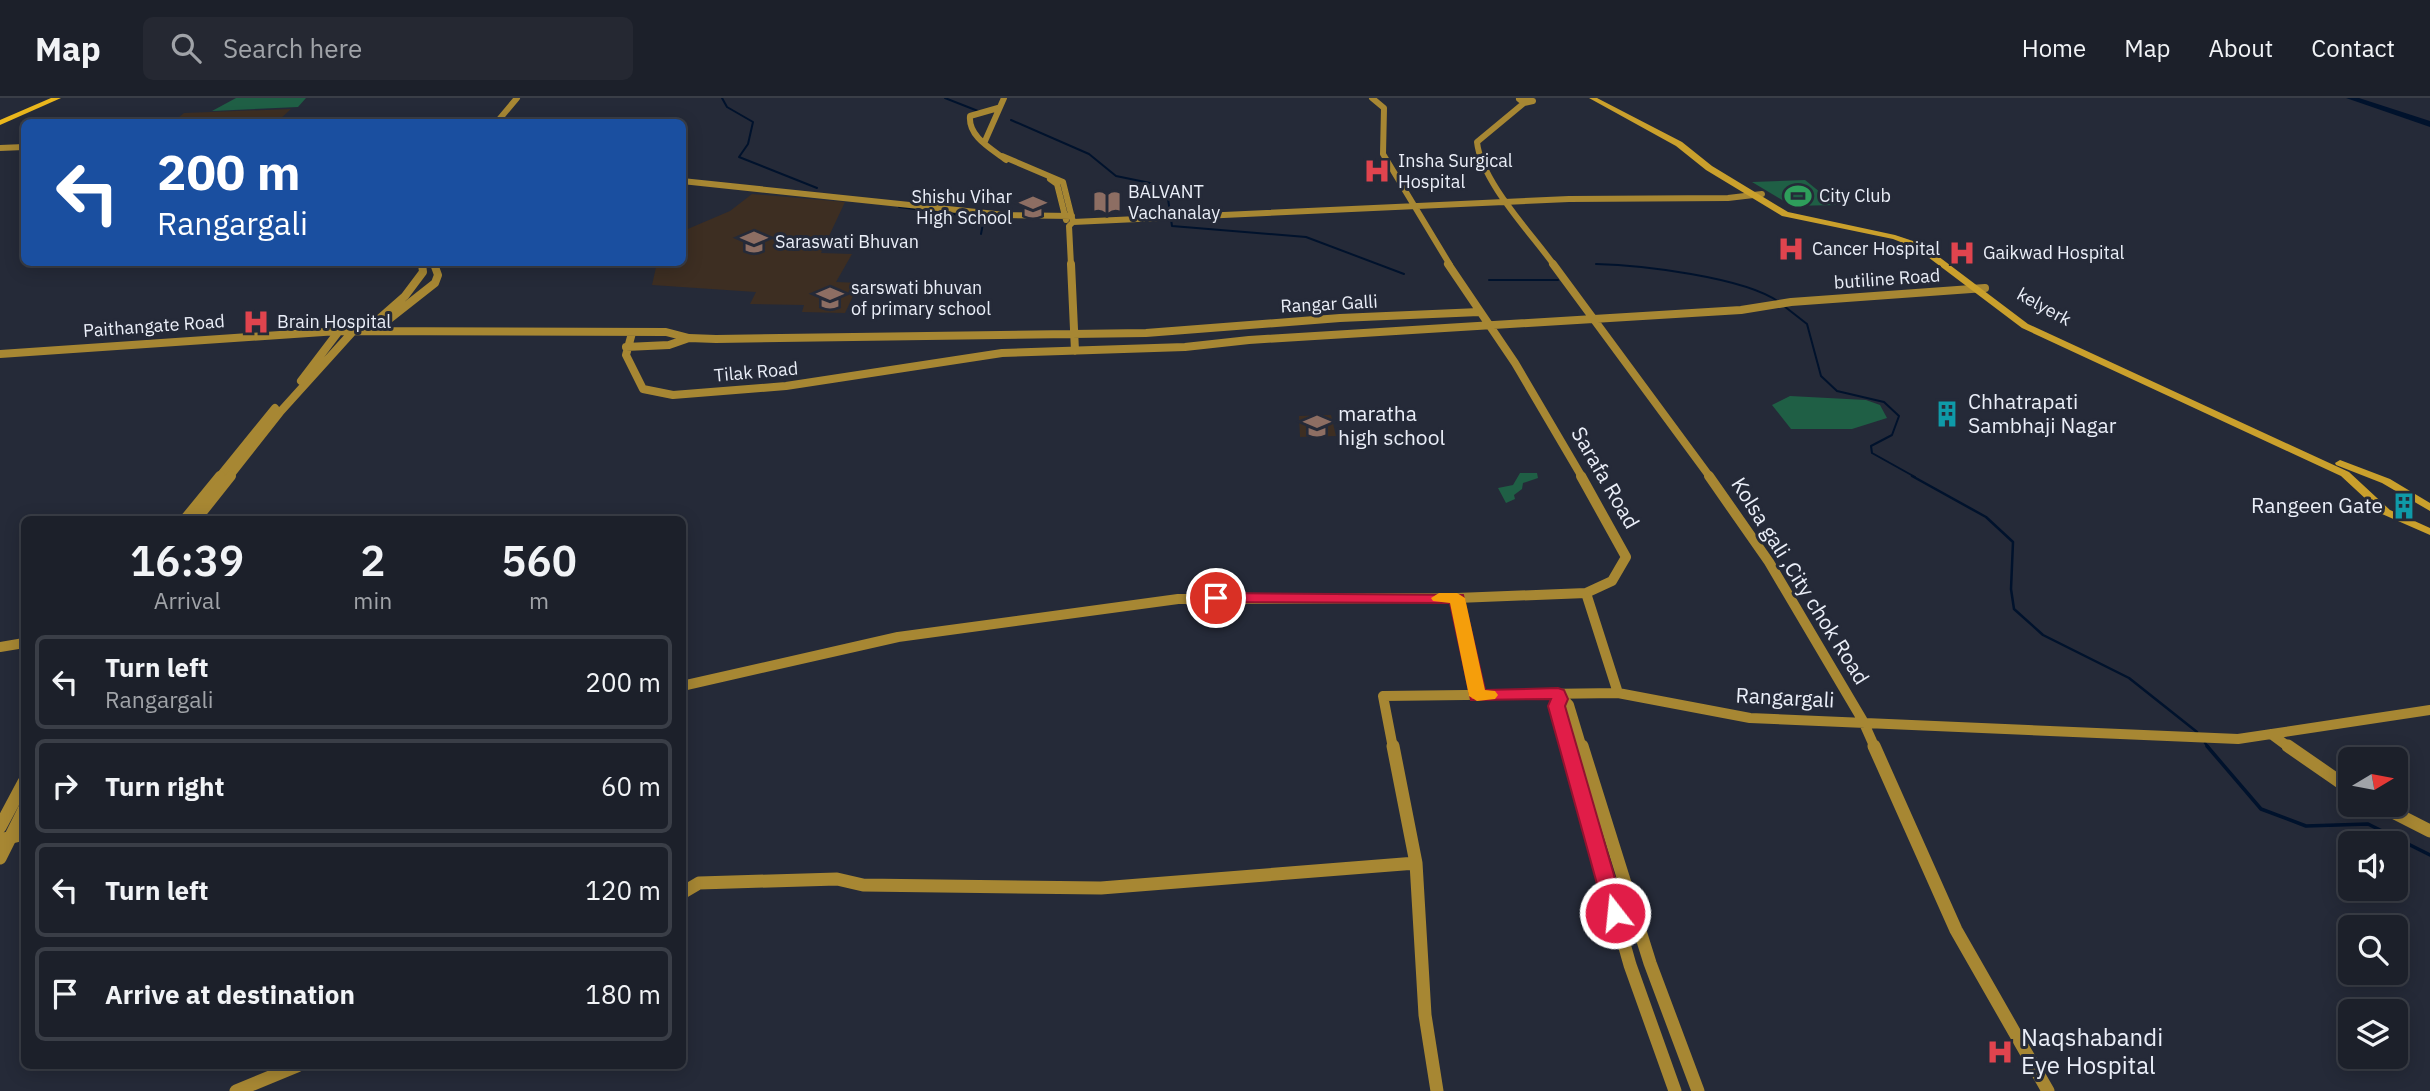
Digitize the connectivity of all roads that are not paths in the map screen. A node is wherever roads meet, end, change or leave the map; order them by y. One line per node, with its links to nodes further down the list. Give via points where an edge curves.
1 (50, 98): 13 (highway)
2 (57, 98): 13 (highway)
3 (520, 98): 11 (street); 12 (street)
4 (1004, 98): 10 (street)
5 (1010, 98): 10 (street)
6 (1372, 98): 25 (street, via 1384,108 1383,154)
7 (1592, 98): 14 (main road)
8 (1600, 98): 14 (main road)
9 (1529, 99): 24 (street, Kolsa gali ,City chok Road, via 1477,142 1478,153)
10 (998, 110): 15 (street); 15 (street, via 968,119 970,130)
11 (500, 119)
12 (505, 119)
13 (0, 121)
14 (1653, 130): 18 (main road); 18 (main road, kelyerk, via 1683,140)
15 (985, 141): 26 (street, via 988,148 1056,182)
16 (21, 148): 17 (street)
17 (0, 149)
18 (1709, 164): 21 (main road); 22 (main road, kelyerk)
19 (686, 177): 26 (street)
20 (686, 181): 26 (street, via 1005,215)
21 (1737, 185): 22 (main road); 23 (main road)
22 (1757, 195): 23 (main road); 23 (street); 29 (main road, kelyerk, via 1801,214 1909,236 1938,251); 30 (main road, via 1796,218 1909,242 1930,253)
23 (1735, 196): 24 (street)
24 (1507, 202): 25 (street); 32 (street, Kolsa gali ,City chok Road)
25 (1412, 206): 26 (street, via 1160,218); 31 (street)
26 (1069, 217): 37 (street)
27 (422, 266): 35 (street, via 423,272 405,296)
28 (435, 266): 35 (street, via 435,284)
29 (1985, 288): 30 (street, butiline Road); 44 (main road, kelyerk, via 2042,327)
30 (1973, 289): 32 (street, butiline Road); 44 (main road, via 2036,331)
31 (1479, 312): 33 (street); 38 (street, Rangar Galli)
32 (1593, 318): 33 (street, butiline Road); 58 (street, Kolsa gali ,City chok Road, via 1769,562)
33 (1489, 326): 40 (street, butiline Road); 49 (street, Sarafa Road, via 1571,456 1626,557 1615,580 1604,589)
34 (340, 328): 35 (street, Paithangate Road); 43 (street, Paithangate Road); 46 (street, via 304,378)
35 (367, 328): 36 (street, Paithangate Road); 47 (street, via 281,411)
36 (632, 332): 39 (street, via 666,332); 41 (street)
37 (1073, 332): 38 (street, Rangar Galli); 39 (street, Rangar Galli); 42 (street)
38 (1146, 333): 40 (street)
39 (689, 338): 41 (street, via 669,345)
40 (1149, 346): 42 (street, butiline Road)
41 (626, 347): 42 (street, Tilak Road, via 643,389 673,395 786,386 1002,353)
42 (1075, 351)
43 (0, 352)
44 (2290, 443): 45 (main road, kelyerk, via 2386,481); 48 (main road, via 2355,480 2386,512)
45 (2430, 508)
46 (187, 516)
47 (199, 516)
48 (2430, 532)
49 (1586, 593): 50 (street); 54 (street)
50 (1457, 598): 53 (street, via 1178,598 898,637); 55 (street)
51 (21, 644): 52 (street)
52 (0, 647)
53 (686, 685)
54 (1618, 693): 56 (street, Rangargali); 58 (street, Rangargali, via 1749,718)
55 (1477, 696): 56 (street, Rangargali); 67 (street, Rangargali, via 1384,696)
56 (1559, 696): 72 (street, via 1556,706 1630,965); 73 (street, via 1569,705 1650,963)
57 (2430, 710): 59 (street, Rangargali)
58 (1863, 721): 59 (street, Rangargali, via 2224,738); 74 (street, Kolsa gali ,City chok Road, via 1956,930)
59 (2271, 734): 60 (street)
60 (2338, 781)
61 (21, 793): 65 (street)
62 (21, 815): 65 (street)
63 (2403, 817): 64 (street)
64 (2430, 831)
65 (10, 833): 66 (street)
66 (0, 858)
67 (1416, 863): 68 (street, via 1059,889 902,884 854,888 837,880 699,883); 71 (street, via 1425,1015)
68 (686, 890)
69 (290, 1069): 70 (street)
70 (236, 1091)
71 (1437, 1091)
72 (1675, 1091)
73 (1698, 1091)
74 (2048, 1091)

